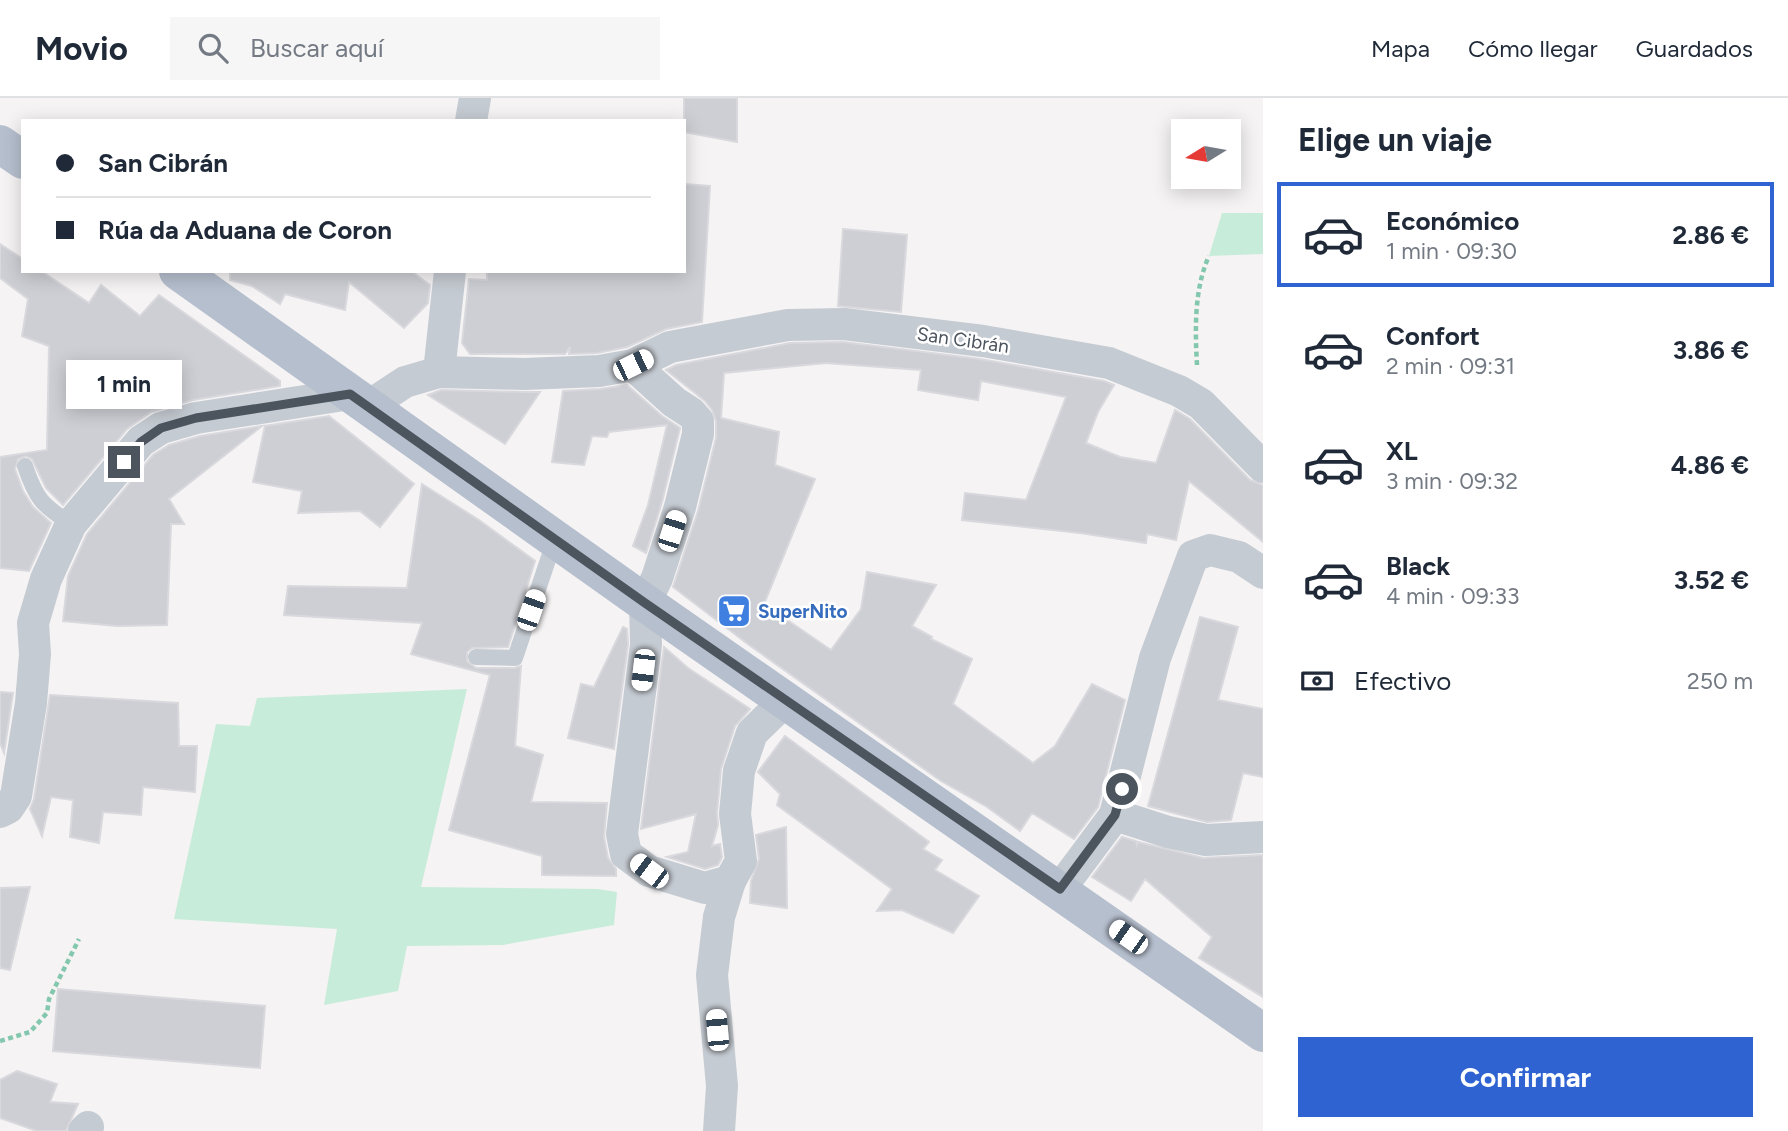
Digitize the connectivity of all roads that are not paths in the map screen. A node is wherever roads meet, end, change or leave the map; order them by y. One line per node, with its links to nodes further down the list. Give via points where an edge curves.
1 (475, 98): 2 (street)
2 (471, 119)
3 (0, 144): 4 (main road)
4 (21, 159)
5 (181, 273): 9 (main road)
6 (450, 273): 8 (street)
7 (633, 365): 8 (street, San Cibrán, via 525,374); 11 (street, San Cibrán, via 670,347 788,325 844,324 983,341 1109,363 1179,391 1201,404); 15 (street, via 698,421 680,507)
8 (439, 372): 9 (street, San Cibrán)
9 (359, 401): 12 (street, via 196,418 161,428 141,442); 13 (main road)
10 (25, 466): 12 (lane, via 47,509)
11 (1263, 467)
12 (71, 524): 18 (street, via 46,579 33,623 31,703 16,796)
13 (555, 539): 15 (main road); 16 (lane, via 515,658)
14 (1263, 573): 19 (street, via 1239,557 1210,550 1194,556 1155,658)
15 (645, 603): 17 (main road); 21 (street, via 646,645 622,834 626,854 649,871 705,888)
16 (476, 657)
17 (786, 700): 21 (street, via 752,733 739,771 735,814 740,861); 22 (main road)
18 (0, 812)
19 (1115, 815): 20 (street, via 1206,840); 22 (street)
20 (1263, 836)
21 (730, 881): 24 (street, via 719,917 712,975 722,1086)
22 (1060, 889): 23 (main road)
23 (1263, 1032)
24 (719, 1131)

